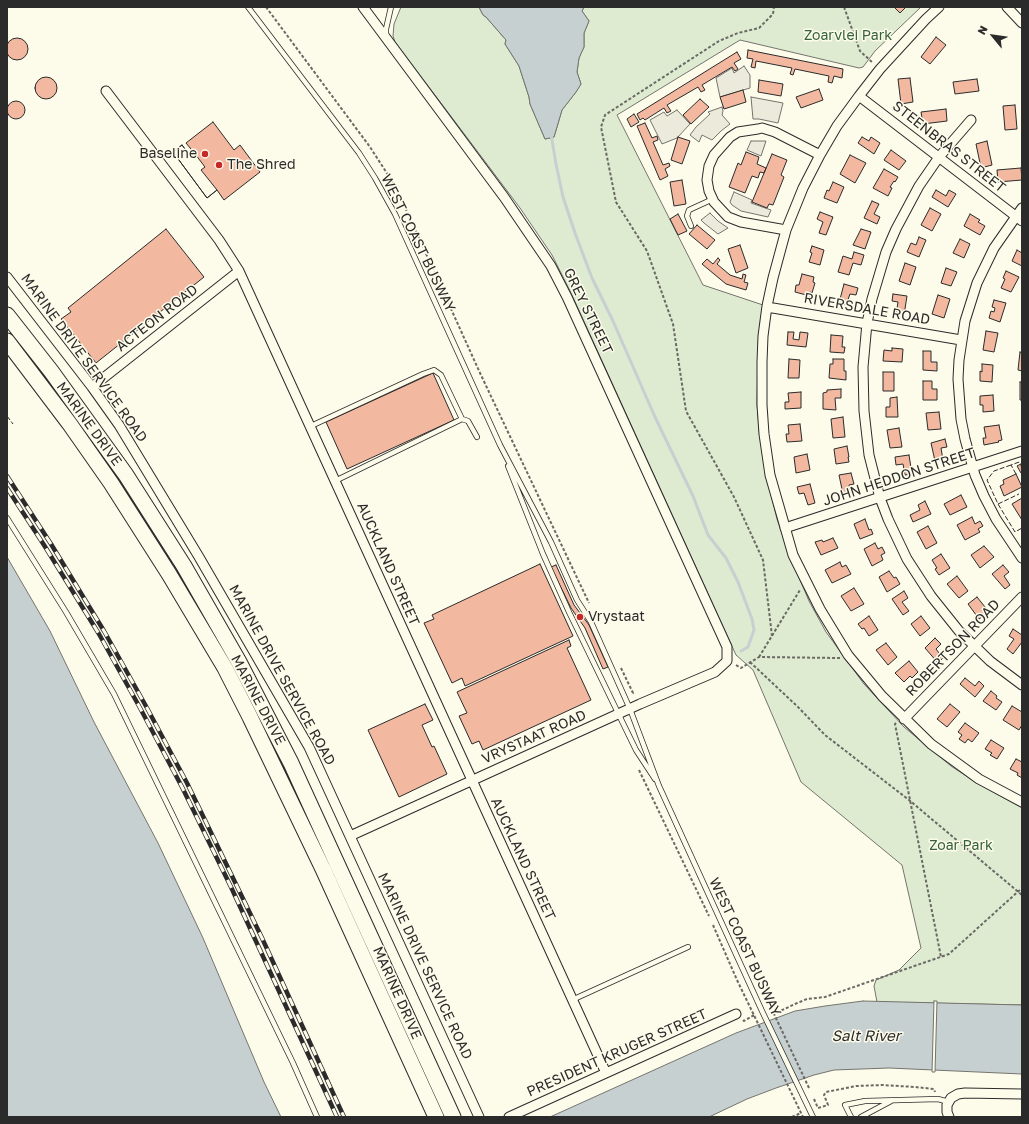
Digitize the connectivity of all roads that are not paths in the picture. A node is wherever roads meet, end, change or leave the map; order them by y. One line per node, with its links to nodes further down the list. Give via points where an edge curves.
1 (248, 7): 29 (lane, WEST COAST BUSWAY, via 359,153 375,178)
2 (363, 7): 7 (street, GREY STREET)
3 (390, 7): 7 (lane)
4 (939, 7): 9 (street, via 880,69)
5 (1007, 7): 6 (street)
6 (1022, 23)
7 (386, 37): 39 (street, GREY STREET, via 504,197 551,266 726,646)
8 (106, 91): 18 (street, AUCKLAND STREET)
9 (859, 96): 11 (street); 12 (street, STEENBRAS STREET)
10 (971, 120): 12 (street)
11 (820, 155): 13 (street, via 762,128 738,132 722,145 709,166 707,180); 17 (street)
12 (939, 157): 15 (street, STEENBRAS STREET); 22 (street, via 919,186 896,229 879,275)
13 (713, 199): 16 (lane, via 689,210 686,216); 17 (street, via 728,217 741,222)
14 (1022, 208): 15 (street)
15 (1019, 218): 23 (street, via 994,248 982,271 970,302)
16 (691, 226)
17 (786, 230): 20 (street)
18 (240, 271): 25 (street, ACTEON ROAD); 27 (street, AUCKLAND STREET)
19 (7, 277): 25 (street, MARINE DRIVE SERVICE ROAD)
20 (767, 307): 22 (street, RIVERSDALE ROAD); 35 (street, via 762,362 764,434 770,475)
21 (7, 315): 57 (main road, MARINE DRIVE, via 126,475 184,566 239,662 291,764)
22 (867, 323): 23 (street, RIVERSDALE ROAD); 33 (street, via 863,367 864,411 869,455)
23 (961, 340): 31 (street, via 959,399 963,432)
24 (7, 341): 56 (main road, MARINE DRIVE, via 111,483 225,668 323,869)
25 (92, 387): 47 (street, MARINE DRIVE SERVICE ROAD, via 140,457 282,700 309,748)
26 (462, 419): 27 (lane, via 441,374 434,370); 28 (lane, via 468,421); 32 (lane)
27 (311, 426): 32 (street, AUCKLAND STREET)
28 (477, 436)
29 (500, 445): 41 (lane, WEST COAST BUSWAY, via 551,542 577,600 591,622); 42 (lane, WEST COAST BUSWAY, via 542,554)
30 (1022, 451): 31 (street, JOHN HEDDON STREET)
31 (972, 468): 33 (street, JOHN HEDDON STREET); 36 (street, via 996,519)
32 (335, 481): 44 (street, AUCKLAND STREET)
33 (880, 498): 35 (street, JOHN HEDDON STREET); 38 (street, via 897,539 918,578 944,614)
34 (7, 518): 55 (lane, via 114,694 290,1056)
35 (785, 528): 43 (street, via 793,555 820,609 848,655)
36 (1022, 558)
37 (1022, 597): 38 (street, ROBERTSON ROAD)
38 (974, 646): 40 (street); 43 (street, ROBERTSON ROAD)
39 (727, 661): 41 (street, VRYSTAAT ROAD, via 716,672)
40 (1022, 685)
41 (630, 709): 42 (street, VRYSTAAT ROAD); 45 (lane, WEST COAST BUSWAY)
42 (619, 714): 44 (street, VRYSTAAT ROAD); 45 (lane, WEST COAST BUSWAY, via 636,750)
43 (901, 720): 46 (street, via 966,770)
44 (472, 781): 47 (street, VRYSTAAT ROAD); 49 (street, AUCKLAND STREET)
45 (659, 786): 60 (lane, WEST COAST BUSWAY)
46 (1022, 802)
47 (350, 836): 58 (street, MARINE DRIVE SERVICE ROAD)
48 (688, 947): 49 (lane)
49 (572, 1000): 51 (street, AUCKLAND STREET)
50 (736, 1014): 51 (street, PRESIDENT KRUGER STREET)
51 (606, 1073): 59 (street, PRESIDENT KRUGER STREET)
52 (1022, 1094): 54 (street, via 964,1093 954,1096)
53 (892, 1100): 54 (lane, via 938,1099); 61 (lane, via 845,1105); 62 (lane)
54 (949, 1102): 63 (street)
55 (317, 1117)
56 (436, 1117)
57 (453, 1117)
58 (479, 1117)
59 (509, 1117)
60 (813, 1117)
61 (851, 1117)
62 (861, 1117)
63 (949, 1117)

